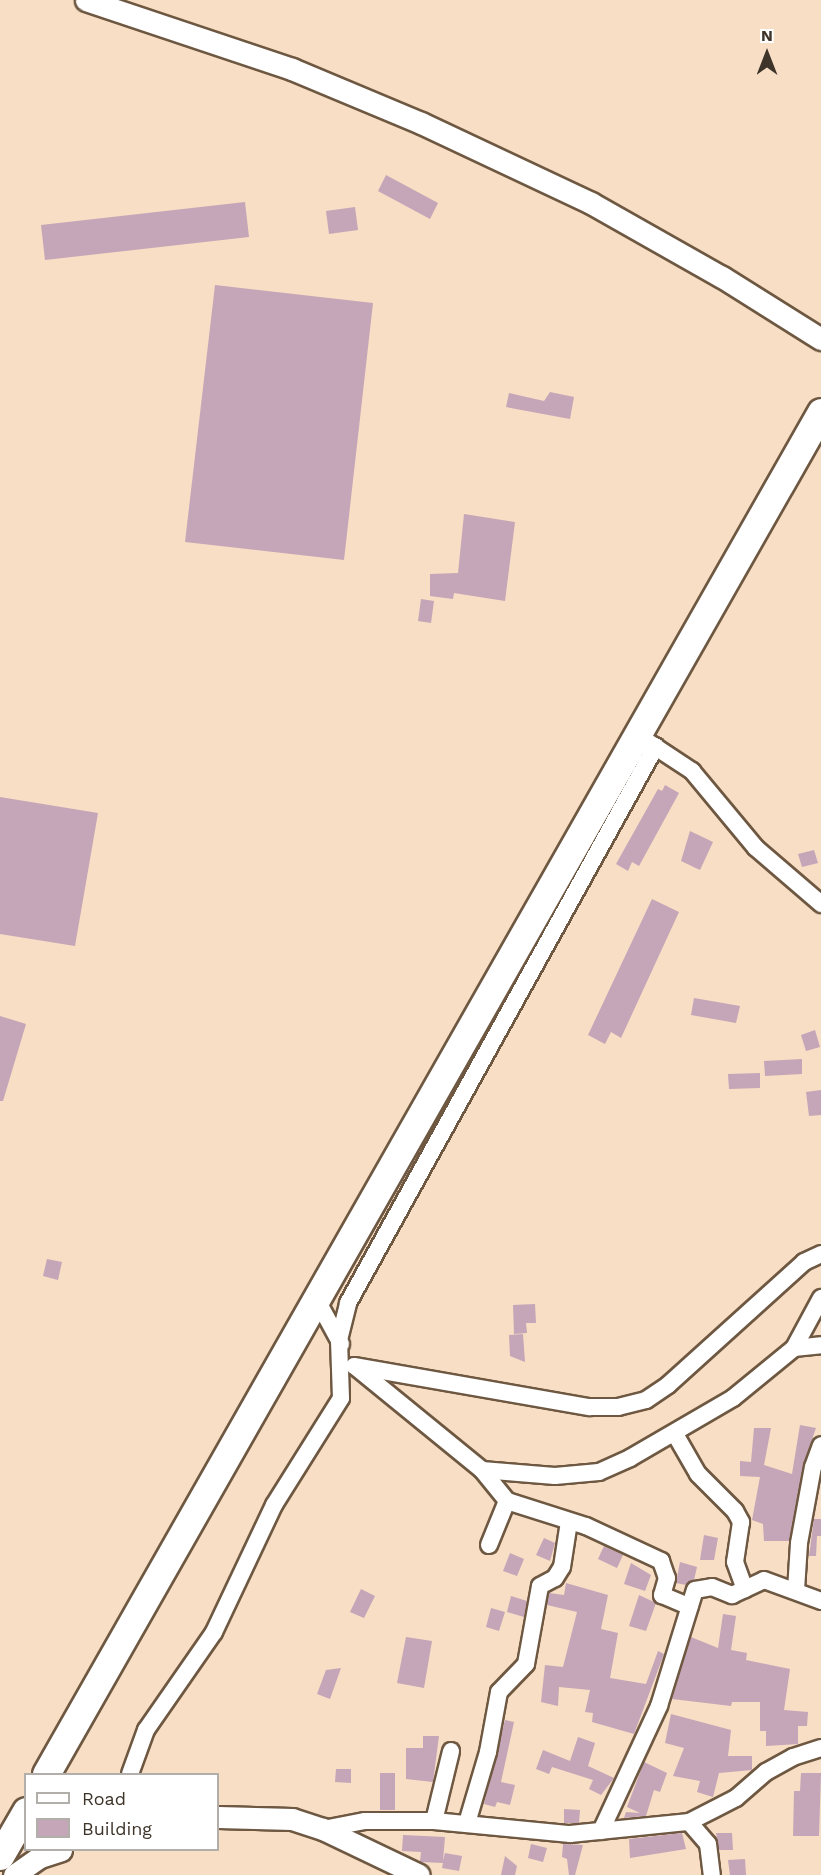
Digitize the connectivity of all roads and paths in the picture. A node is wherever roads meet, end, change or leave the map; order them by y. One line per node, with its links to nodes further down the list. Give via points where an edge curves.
1 (86, 0): 2 (street, via 292,69 412,118 591,203)
2 (821, 339)
3 (821, 412): 4 (highway)
4 (646, 741): 5 (street, via 711,789 756,848); 8 (highway); 9 (street, via 348,1304)
5 (821, 904)
6 (821, 1254): 12 (street, via 804,1262 668,1385 646,1400 618,1407 578,1405)
7 (821, 1298): 11 (street)
8 (317, 1300): 9 (street); 25 (highway)
9 (339, 1340): 12 (street); 26 (street, via 341,1398 274,1505 214,1632 146,1730)
10 (821, 1345): 11 (street)
11 (794, 1348): 13 (street, via 733,1398)
12 (354, 1366): 15 (street)
13 (675, 1434): 15 (street, via 599,1472 555,1476); 19 (street, via 698,1474 741,1522 735,1562)
14 (821, 1445): 20 (street, via 799,1543)
15 (482, 1470): 16 (street)
16 (507, 1501): 17 (street); 18 (street)
17 (569, 1522): 22 (street, via 661,1561 667,1578 662,1595); 31 (street, via 562,1567 555,1578 540,1586 526,1664 500,1692 488,1752)
18 (489, 1545)
19 (745, 1589): 20 (street, via 764,1580); 22 (street, via 732,1595 712,1587 695,1590)
20 (796, 1590): 21 (street)
21 (821, 1601)
22 (690, 1607): 33 (street, via 659,1706)
23 (820, 1747): 30 (street, via 766,1772 736,1798)
24 (451, 1751): 29 (street)
25 (47, 1773)
26 (130, 1773)
27 (24, 1814): 35 (highway)
28 (219, 1817): 32 (street, via 292,1820)
29 (434, 1821): 31 (street); 32 (street, via 365,1821)
30 (689, 1822): 33 (street); 38 (street, via 708,1844)
31 (466, 1823): 33 (street, via 570,1834)
32 (323, 1829): 37 (street)
33 (601, 1831)
34 (58, 1851): 36 (street, via 40,1857)
35 (0, 1856)
36 (14, 1875)
37 (419, 1875)
38 (712, 1875)

